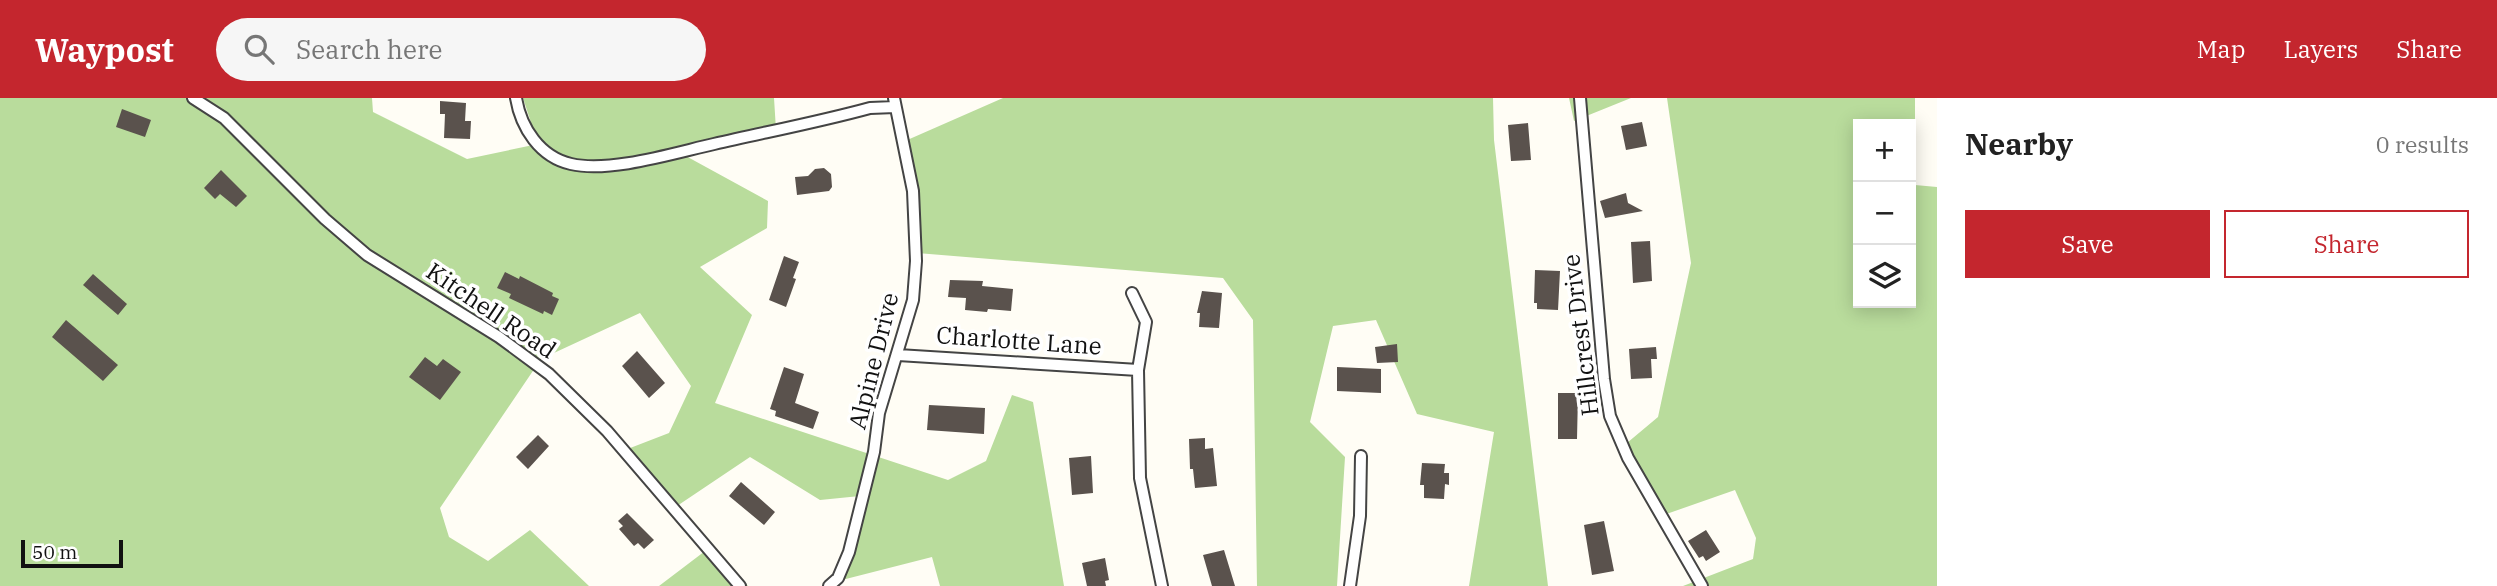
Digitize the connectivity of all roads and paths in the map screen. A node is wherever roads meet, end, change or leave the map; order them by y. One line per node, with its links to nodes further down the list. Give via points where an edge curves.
1 (193, 98): 9 (street, Kitchell Road, via 224,118 325,219 368,255 549,374 607,431)
2 (516, 98): 4 (street, via 524,125 546,153 593,167)
3 (1580, 98): 13 (street, Hillcrest Drive, via 1610,416 1628,458)
4 (894, 102): 6 (street, Alpine Drive, via 913,191 916,261 913,300)
5 (1132, 293): 7 (street, via 1146,321)
6 (898, 355): 7 (street, Charlotte Lane); 10 (street, Alpine Drive, via 878,413 874,452 849,552 838,578)
7 (1138, 370): 11 (street, via 1140,478)
8 (1361, 456): 12 (street, via 1360,516)
9 (740, 586)
10 (829, 586)
11 (1161, 586)
12 (1350, 586)
13 (1702, 586)

